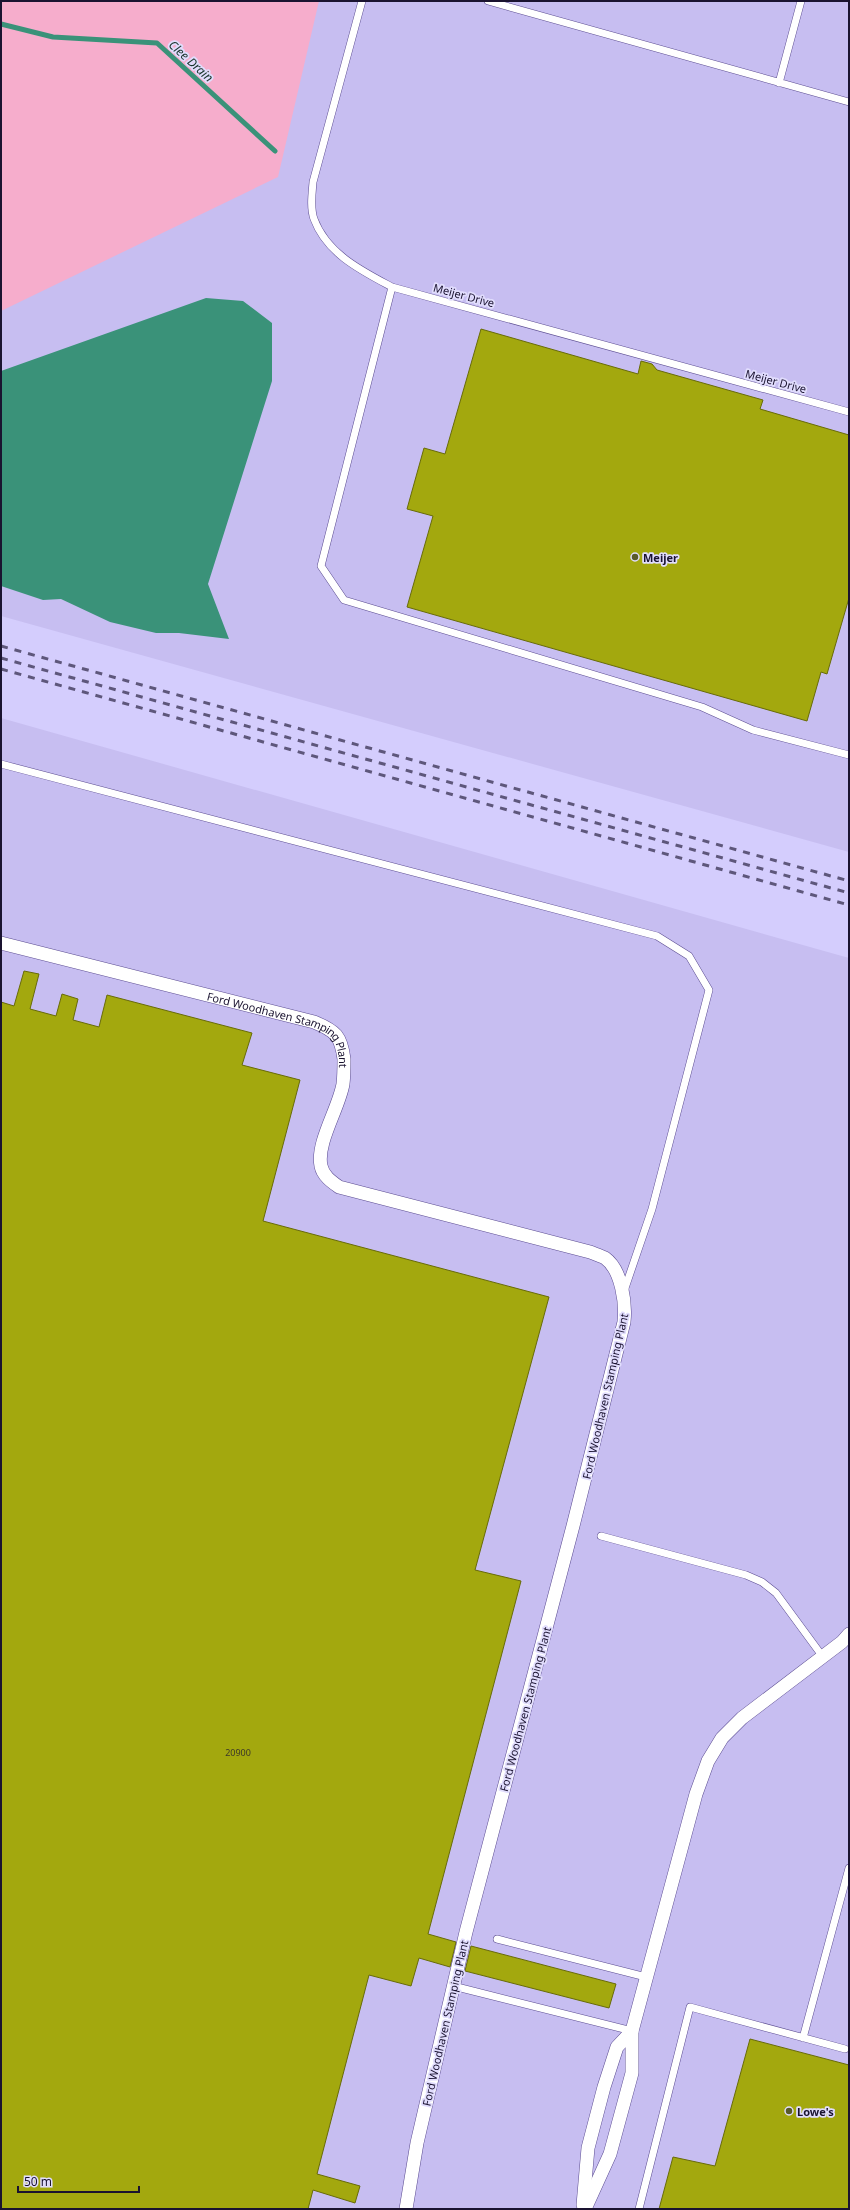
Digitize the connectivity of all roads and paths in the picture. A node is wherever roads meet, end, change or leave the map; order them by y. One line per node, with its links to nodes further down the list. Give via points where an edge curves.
1 (362, 1): 6 (lane, Meijer Drive, via 313,182 312,201 314,219 339,254 356,268)
2 (489, 1): 4 (lane)
3 (801, 1): 4 (lane)
4 (779, 83): 5 (lane)
5 (849, 102)
6 (392, 287): 7 (lane, Meijer Drive); 8 (lane, via 321,566 344,600 702,707 754,730)
7 (849, 412)
8 (849, 755)
9 (1, 764): 11 (lane, via 657,936 689,956 709,990 652,1209)
10 (1, 943): 11 (street, Ford Woodhaven Stamping Plant, via 329,1028 340,1041 344,1065 343,1084 322,1150 321,1167 330,1181 339,1187 590,1252 606,1259)
11 (623, 1292): 18 (street, Ford Woodhaven Stamping Plant, via 626,1307 624,1322)
12 (601, 1536): 14 (lane, via 746,1575 762,1582 776,1593)
13 (849, 1634): 14 (street)
14 (823, 1657): 17 (street, via 742,1718 722,1738 708,1761 696,1794)
15 (849, 1868): 20 (lane)
16 (497, 1939): 17 (lane)
17 (646, 1977): 19 (street)
18 (454, 1986): 19 (lane); 22 (street, Ford Woodhaven Stamping Plant, via 417,2143)
19 (632, 2031): 23 (street, via 632,2073 610,2154); 23 (street, via 617,2047 604,2087 588,2148)
20 (803, 2038): 21 (lane); 24 (lane, via 690,2007)
21 (845, 2049)
22 (406, 2209)
23 (584, 2209)
24 (639, 2209)

